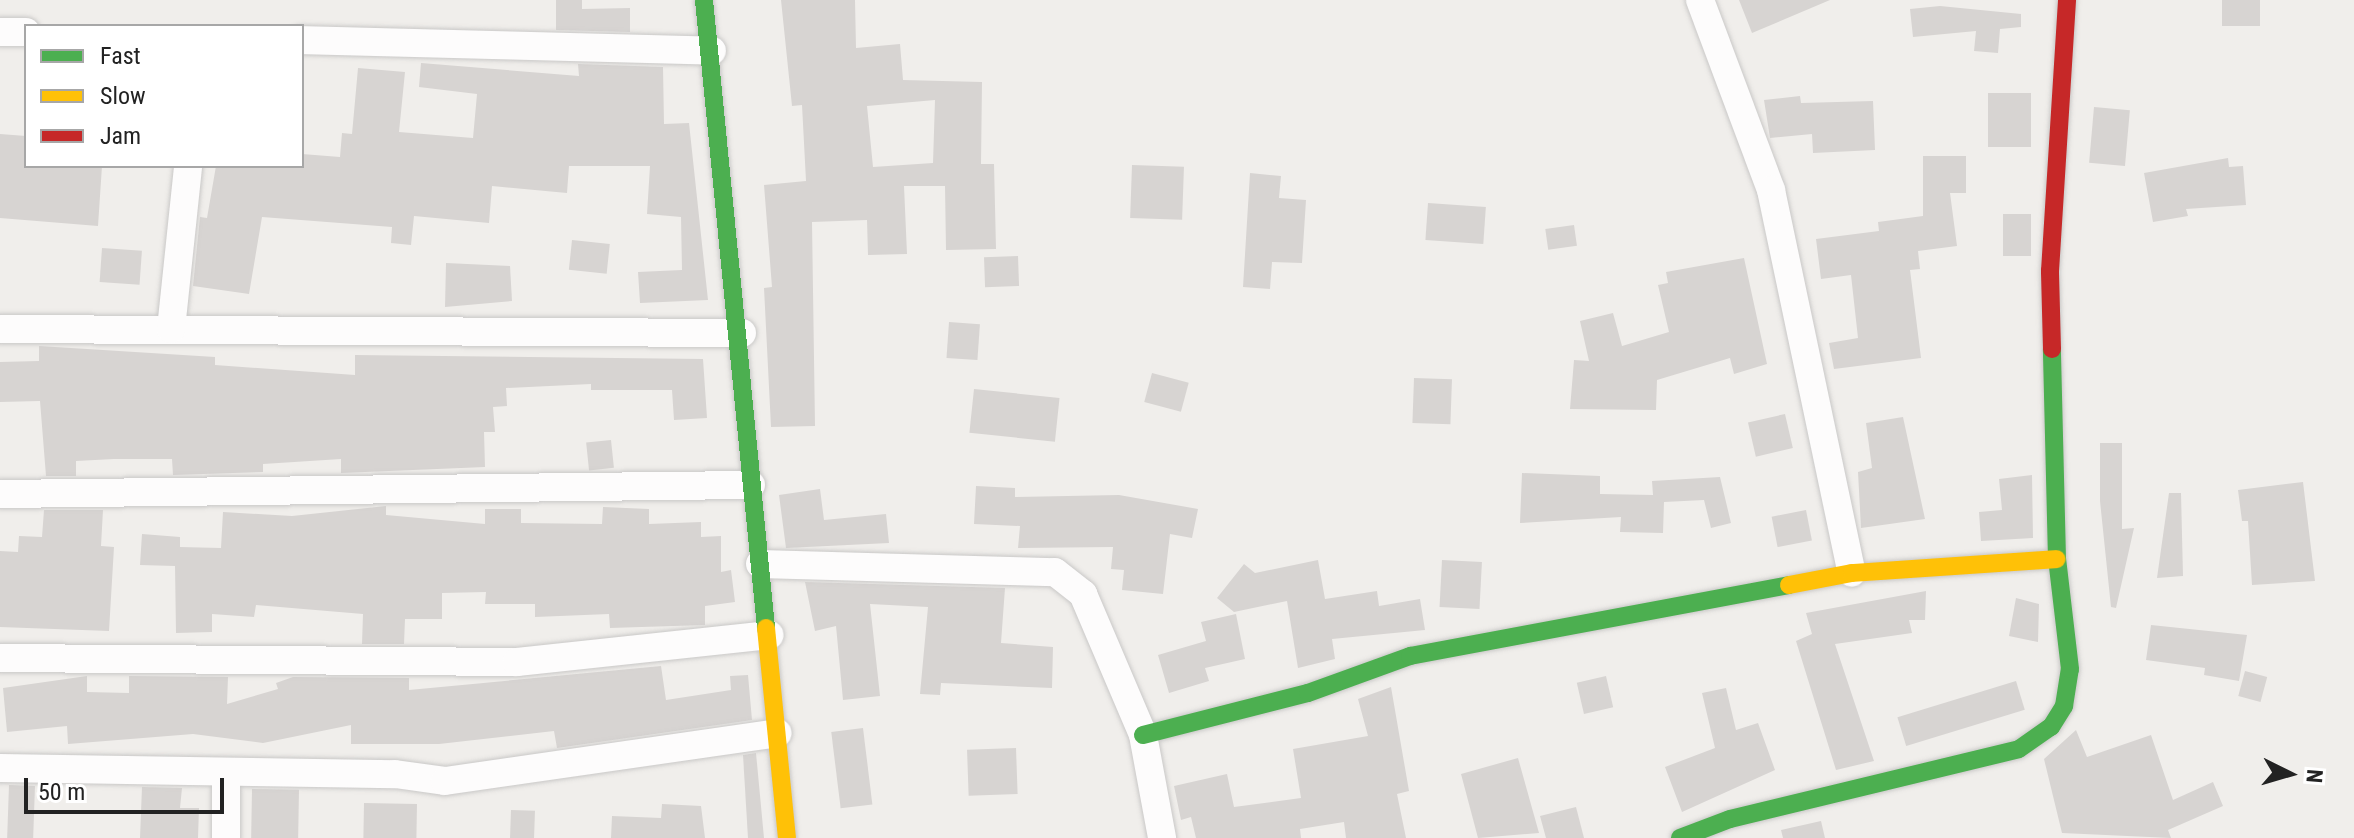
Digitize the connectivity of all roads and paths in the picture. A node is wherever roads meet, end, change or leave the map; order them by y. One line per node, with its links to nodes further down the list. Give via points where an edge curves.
1 (704, 0): 7 (street)
2 (1700, 0): 16 (street, via 1771,190)
3 (2067, 0): 14 (street, via 2050,271)
4 (0, 32): 5 (street)
5 (24, 32)
6 (304, 40): 7 (street)
7 (712, 51): 11 (street)
8 (188, 168): 10 (street)
9 (0, 329): 10 (street)
10 (171, 329): 11 (street)
11 (742, 333): 12 (street)
12 (751, 485): 13 (street); 15 (street)
13 (0, 494)
14 (2057, 559): 16 (street); 26 (street, via 2070,669 2064,706 2051,727 2019,749 1730,819)
15 (760, 564): 17 (street); 20 (street, via 1055,572 1083,594)
16 (1852, 573): 20 (street, via 1410,656 1308,693)
17 (770, 635): 18 (street, via 517,662); 19 (street)
18 (0, 658)
19 (778, 733): 22 (street, via 445,781); 24 (street)
20 (1143, 735): 25 (street)
21 (0, 768): 22 (street)
22 (226, 772): 23 (street)
23 (226, 838)
24 (787, 838)
25 (1162, 838)
26 (1680, 838)

